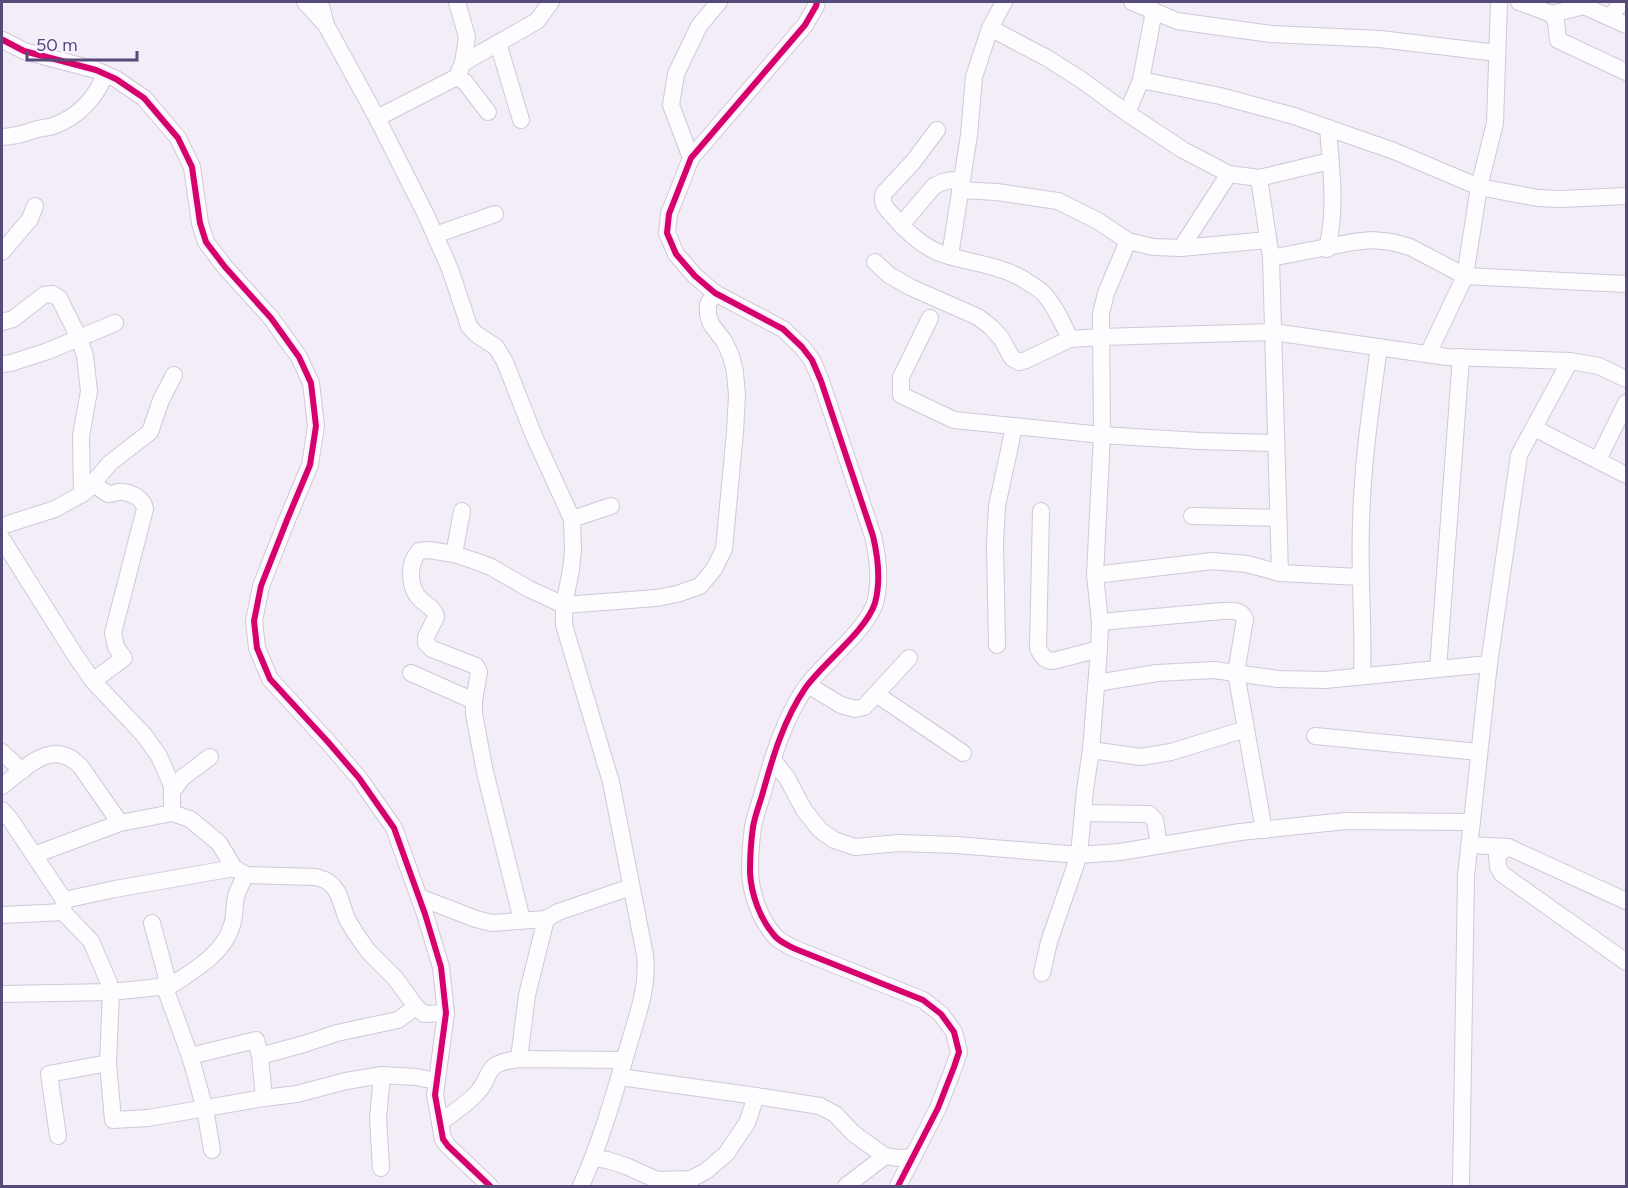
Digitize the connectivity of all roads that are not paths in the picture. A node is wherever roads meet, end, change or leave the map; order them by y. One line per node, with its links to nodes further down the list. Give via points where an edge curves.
1 (305, 2): 15 (street)
2 (320, 2): 15 (street)
3 (457, 2): 21 (street, via 466,38)
4 (551, 2): 19 (street, via 537,21)
5 (719, 2): 32 (street, via 699,26 676,74 671,105)
6 (817, 2): 32 (street, via 805,24)
7 (1004, 2): 17 (street)
8 (1132, 2): 12 (street)
9 (1499, 2): 20 (street)
10 (1519, 2): 13 (street)
11 (1622, 2): 14 (street)
12 (1154, 11): 20 (street, via 1177,21 1270,34 1380,39); 24 (street)
13 (1552, 14): 14 (street, via 1584,6); 22 (street, via 1558,40)
14 (1610, 17): 16 (street)
15 (326, 25): 27 (street)
16 (1626, 25)
17 (990, 28): 26 (street, via 1047,58); 36 (street, via 974,77)
18 (3, 40): 23 (street, via 24,51)
19 (498, 43): 21 (street); 28 (street)
20 (1497, 53): 37 (street, via 1495,123)
21 (460, 70): 25 (street); 27 (street)
22 (1626, 72)
23 (105, 74): 31 (street, via 93,97 64,121); 127 (street, via 144,98 178,138 192,167 206,242 271,318 299,357 311,383 316,426 310,465 261,586 254,621 257,648 270,679 359,778 394,828)
24 (1141, 80): 26 (street); 29 (street, via 1220,96)
25 (488, 112)
26 (1127, 113): 34 (street, via 1183,150)
27 (377, 118): 42 (street)
28 (521, 120)
29 (1328, 128): 33 (street); 37 (street)
30 (937, 130): 41 (street, via 882,197)
31 (2, 137)
32 (691, 158): 53 (street, via 669,214 667,233 676,254)
33 (1330, 161): 35 (street); 46 (street, via 1333,203)
34 (1229, 174): 35 (street); 45 (street)
35 (1259, 178): 43 (street)
36 (961, 185): 41 (street, via 941,181); 44 (street, via 1058,201 1098,220); 48 (street)
37 (1479, 187): 38 (street, via 1538,198); 51 (street)
38 (1626, 196)
39 (35, 206): 47 (street, via 30,219)
40 (495, 214): 42 (street)
41 (901, 225): 48 (street, via 929,248)
42 (435, 235): 81 (street, via 469,326 496,347)
43 (1269, 240): 45 (street); 49 (street)
44 (1128, 241): 45 (street); 58 (street, via 1106,293)
45 (1181, 248)
46 (1327, 249): 49 (street); 51 (street, via 1363,241 1392,242 1410,247)
47 (2, 252)
48 (950, 256): 60 (street, via 1021,278 1044,294)
49 (1271, 258): 57 (street)
50 (875, 262): 60 (street, via 910,287 978,317 1001,338 1015,361 1026,360)
51 (1465, 276): 52 (street); 62 (street)
52 (1626, 284)
53 (715, 293): 88 (street, via 708,304 708,315 732,356 737,395 724,549 700,586 656,598); 100 (street, via 783,329 812,360 873,536 878,558 875,603 868,618)
54 (930, 318): 69 (street, via 901,377 901,395 954,420)
55 (2, 322): 59 (street, via 13,319 44,295 52,294 59,298)
56 (115, 323): 59 (street)
57 (1273, 332): 58 (street); 61 (street); 72 (street)
58 (1101, 337): 60 (street); 71 (street)
59 (79, 338): 65 (street); 75 (street, via 86,356 89,391 81,436)
60 (1070, 339)
61 (1379, 347): 62 (street); 87 (street, via 1360,523)
62 (1428, 354): 63 (street)
63 (1461, 357): 64 (street); 94 (street)
64 (1570, 361): 66 (street); 70 (street)
65 (2, 364)
66 (1624, 372)
67 (174, 375): 75 (street, via 150,432 110,463)
68 (1626, 403): 73 (street)
69 (1014, 427): 71 (street); 90 (street, via 997,506)
70 (1534, 428): 73 (street); 93 (street, via 1519,455)
71 (1102, 435): 72 (street); 86 (street)
72 (1276, 443): 80 (street)
73 (1598, 460): 74 (street)
74 (1626, 475)
75 (87, 488): 82 (street, via 55,509); 98 (street, via 108,494 126,492 141,499 145,506 112,633 124,658)
76 (611, 506): 81 (street)
77 (462, 511): 84 (street)
78 (1041, 511): 91 (street, via 1038,648 1041,655 1053,661)
79 (1192, 516): 80 (street)
80 (1278, 518): 85 (street)
81 (572, 519): 88 (street, via 572,560)
82 (2, 526)
83 (2, 539): 98 (street)
84 (454, 554): 88 (street, via 491,567); 102 (street, via 419,551 411,575 416,594 435,613 426,637 427,646 478,669)
85 (1280, 573): 86 (street, via 1212,561); 87 (street)
86 (1095, 575): 89 (street)
87 (1360, 577): 97 (street)
88 (564, 605): 126 (street, via 564,625 611,782)
89 (1100, 622): 91 (street); 96 (street, via 1239,612 1245,619)
90 (997, 645)
91 (1099, 648): 99 (street)
92 (909, 658): 101 (street)
93 (1489, 664): 94 (street); 107 (street)
94 (1438, 669): 97 (street)
95 (411, 673): 102 (street)
96 (1236, 673): 97 (street, via 1278,679); 99 (street, via 1157,673); 103 (street)
97 (1362, 676)
98 (93, 681): 113 (street, via 144,735 159,756)
99 (1097, 682): 105 (street)
100 (808, 686): 101 (street, via 855,709 864,707); 110 (street, via 787,721)
101 (876, 694): 108 (street)
102 (474, 701): 132 (street, via 485,772)
103 (1246, 729): 105 (street, via 1141,757); 119 (street)
104 (1314, 736): 107 (street)
105 (1092, 750): 115 (street)
106 (2, 752): 111 (street)
107 (1479, 752): 117 (street)
108 (963, 753)
109 (210, 757): 113 (street, via 175,788)
110 (773, 760): 124 (street, via 820,830 855,847 899,843 956,845); 156 (street, via 753,827 750,874 763,919 775,937 793,948 923,1000 941,1014 954,1032 958,1052 954,1067)
111 (22, 771): 112 (street); 118 (street, via 46,755 66,754 81,767)
112 (2, 786)
113 (172, 786): 114 (street)
114 (172, 813): 118 (street); 125 (street, via 190,819 219,843)
115 (1083, 813): 120 (street, via 1149,814 1155,820); 124 (street)
116 (4, 817): 123 (street)
117 (1472, 822): 119 (street, via 1346,821); 121 (street)
118 (120, 823): 123 (street)
119 (1264, 830): 120 (street)
120 (1159, 845): 124 (street)
121 (1469, 845): 122 (street); 164 (street)
122 (1508, 847): 128 (street); 134 (street, via 1497,855 1502,874)
123 (34, 855): 129 (street)
124 (1079, 855): 135 (street)
125 (240, 872): 129 (street, via 115,889); 136 (street, via 232,926 220,948 181,979); 139 (street, via 316,877 332,885 356,934)
126 (631, 887): 131 (street); 144 (street, via 646,969)
127 (419, 897): 132 (street, via 492,923); 140 (street, via 441,967)
128 (1626, 902)
129 (64, 906): 130 (street); 137 (street, via 91,940)
130 (2, 915)
131 (546, 919): 132 (street); 143 (street, via 527,995)
132 (522, 920)
133 (152, 923): 136 (street)
134 (1626, 962)
135 (1042, 973)
136 (166, 984): 137 (street); 141 (street)
137 (111, 992): 138 (street); 145 (street)
138 (2, 994)
139 (416, 1007): 140 (street, via 424,1014); 142 (street, via 398,1020)
140 (446, 1013): 148 (street)
141 (190, 1056): 142 (street, via 256,1040); 151 (street)
142 (260, 1056): 150 (street)
143 (519, 1059): 144 (street); 152 (street, via 497,1064 474,1096)
144 (624, 1060): 147 (street)
145 (108, 1063): 151 (street, via 113,1120); 153 (street, via 49,1074)
146 (382, 1075): 148 (street); 150 (street); 158 (street, via 378,1118)
147 (620, 1077): 149 (street); 157 (street)
148 (436, 1081): 152 (street)
149 (756, 1095): 155 (street, via 820,1106); 159 (street, via 747,1123 726,1154 691,1179)
150 (264, 1098): 151 (street)
151 (205, 1109): 154 (street)
152 (440, 1123): 160 (street, via 448,1146)
153 (58, 1136)
154 (212, 1150)
155 (885, 1156): 156 (street); 162 (street)
156 (913, 1157): 163 (street)
157 (594, 1158): 159 (street); 161 (street)
158 (381, 1168)
159 (670, 1183)
160 (490, 1186)
161 (581, 1186)
162 (846, 1186)
163 (898, 1186)
164 (1461, 1186)

